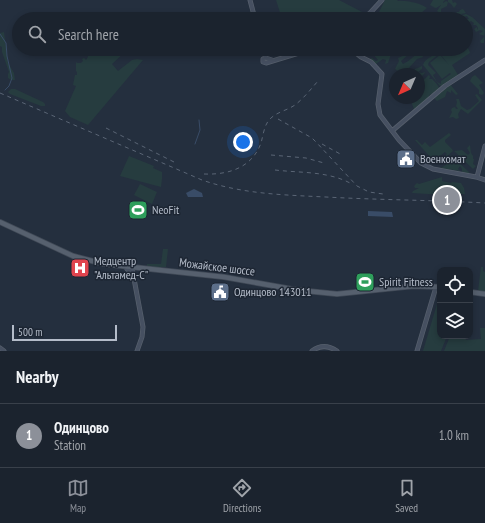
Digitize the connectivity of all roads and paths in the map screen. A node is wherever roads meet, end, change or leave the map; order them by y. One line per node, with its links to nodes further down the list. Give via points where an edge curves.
1 (250, 0): 3 (street)
2 (382, 0): 4 (street)
3 (253, 12)
4 (371, 12)
5 (264, 56): 6 (street, via 266,60)
6 (288, 56)
7 (360, 56): 9 (street, via 371,62 382,74 378,110)
8 (485, 60): 9 (street, via 445,86)
9 (392, 132): 11 (street, via 424,165)
10 (485, 146): 11 (street)
11 (477, 177): 12 (street)
12 (485, 180)
13 (0, 223): 14 (main road, Можайское шоссе, via 77,259)
14 (131, 270): 15 (main road, Можайское шоссе, via 224,278 337,296); 21 (street, via 143,328)
15 (437, 288)
16 (437, 291): 24 (street)
17 (473, 292): 18 (main road)
18 (485, 294)
19 (0, 348): 20 (street)
20 (4, 351)
21 (137, 351)
22 (312, 351): 23 (street, via 326,347)
23 (337, 351)
24 (417, 351)

